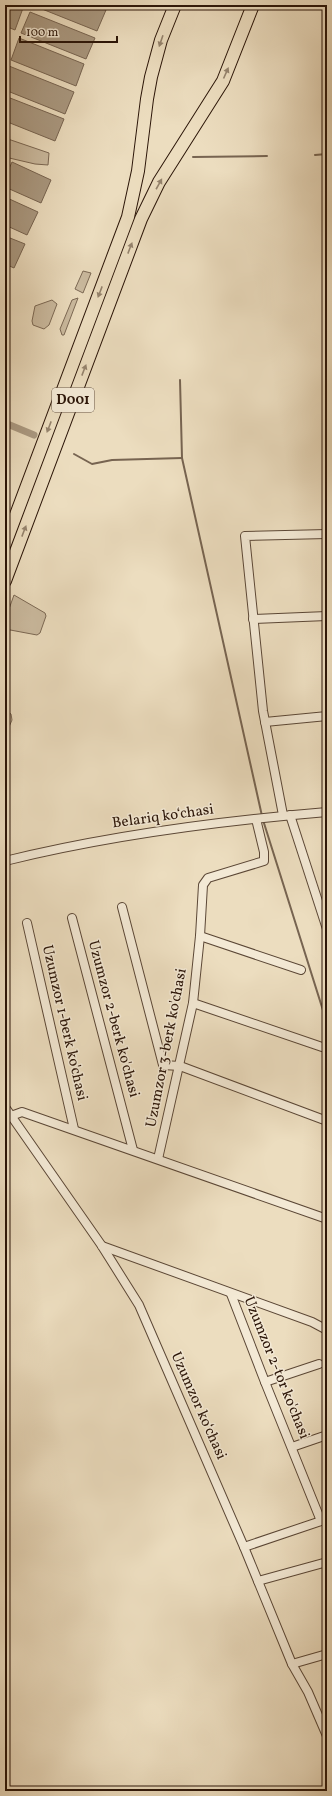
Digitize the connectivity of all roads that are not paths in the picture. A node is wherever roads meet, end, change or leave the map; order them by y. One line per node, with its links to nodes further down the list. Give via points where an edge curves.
1 (175, 5): 3 (highway, D001, one-way to 3, via 161,40 151,77 138,170 128,217)
2 (253, 5): 3 (highway, D001, one-way to 2, via 159,182 223,81)
3 (95, 324): 4 (highway, D001, one-way to 4); 5 (highway, D001, one-way to 3)
4 (28, 484): 5 (highway, via 37,478); 7 (highway, D001)
5 (40, 486): 8 (highway, D001, one-way to 5)
6 (327, 534): 10 (street, via 244,536)
7 (5, 544)
8 (5, 581)
9 (327, 616): 10 (street)
10 (253, 619): 12 (street)
11 (327, 716): 12 (street)
12 (265, 722): 14 (street)
13 (327, 812): 14 (street, Belariq koʻchasi)
14 (287, 815): 15 (street, Belariq koʻchasi); 20 (street)
15 (256, 819): 16 (street, Belariq koʻchasi, via 126,836); 21 (street, Uzumzor 3-berk ko'chasi, via 264,861 205,881)
16 (5, 862)
17 (122, 906): 25 (street, via 162,1065)
18 (72, 918): 30 (street, Uzumzor 2-berk ko'chasi)
19 (26, 923): 29 (street, Uzumzor 1-berk ko'chasi)
20 (327, 930)
21 (200, 936): 22 (street); 23 (street, Uzumzor 3-berk ko'chasi)
22 (301, 970)
23 (192, 1003): 24 (street); 25 (street, Uzumzor 3-berk ko'chasi)
24 (325, 1048)
25 (180, 1066): 28 (street); 31 (street, Uzumzor 3-berk ko'chasi)
26 (5, 1108): 27 (street, Uzumzor koʻchasi)
27 (11, 1116): 29 (street, via 22,1112); 33 (street, Uzumzor koʻchasi)
28 (327, 1121)
29 (74, 1129): 30 (street)
30 (133, 1150): 31 (street)
31 (158, 1159): 32 (street)
32 (327, 1219)
33 (102, 1246): 34 (street); 41 (street, Uzumzor koʻchasi, via 139,1305)
34 (231, 1294): 35 (street, via 312,1322); 37 (street, Uzumzor 2-tor ko'chasi)
35 (327, 1330)
36 (319, 1364): 37 (street)
37 (265, 1382): 39 (street, Uzumzor 2-tor ko'chasi)
38 (327, 1434): 39 (street)
39 (292, 1447): 40 (street, Uzumzor 2-tor ko'chasi)
40 (324, 1520): 41 (street)
41 (244, 1547): 43 (street, Uzumzor koʻchasi)
42 (327, 1562): 43 (street)
43 (258, 1580): 45 (street, Uzumzor koʻchasi)
44 (327, 1654): 45 (street)
45 (292, 1664): 46 (street, Uzumzor koʻchasi, via 308,1692)
46 (327, 1736)

